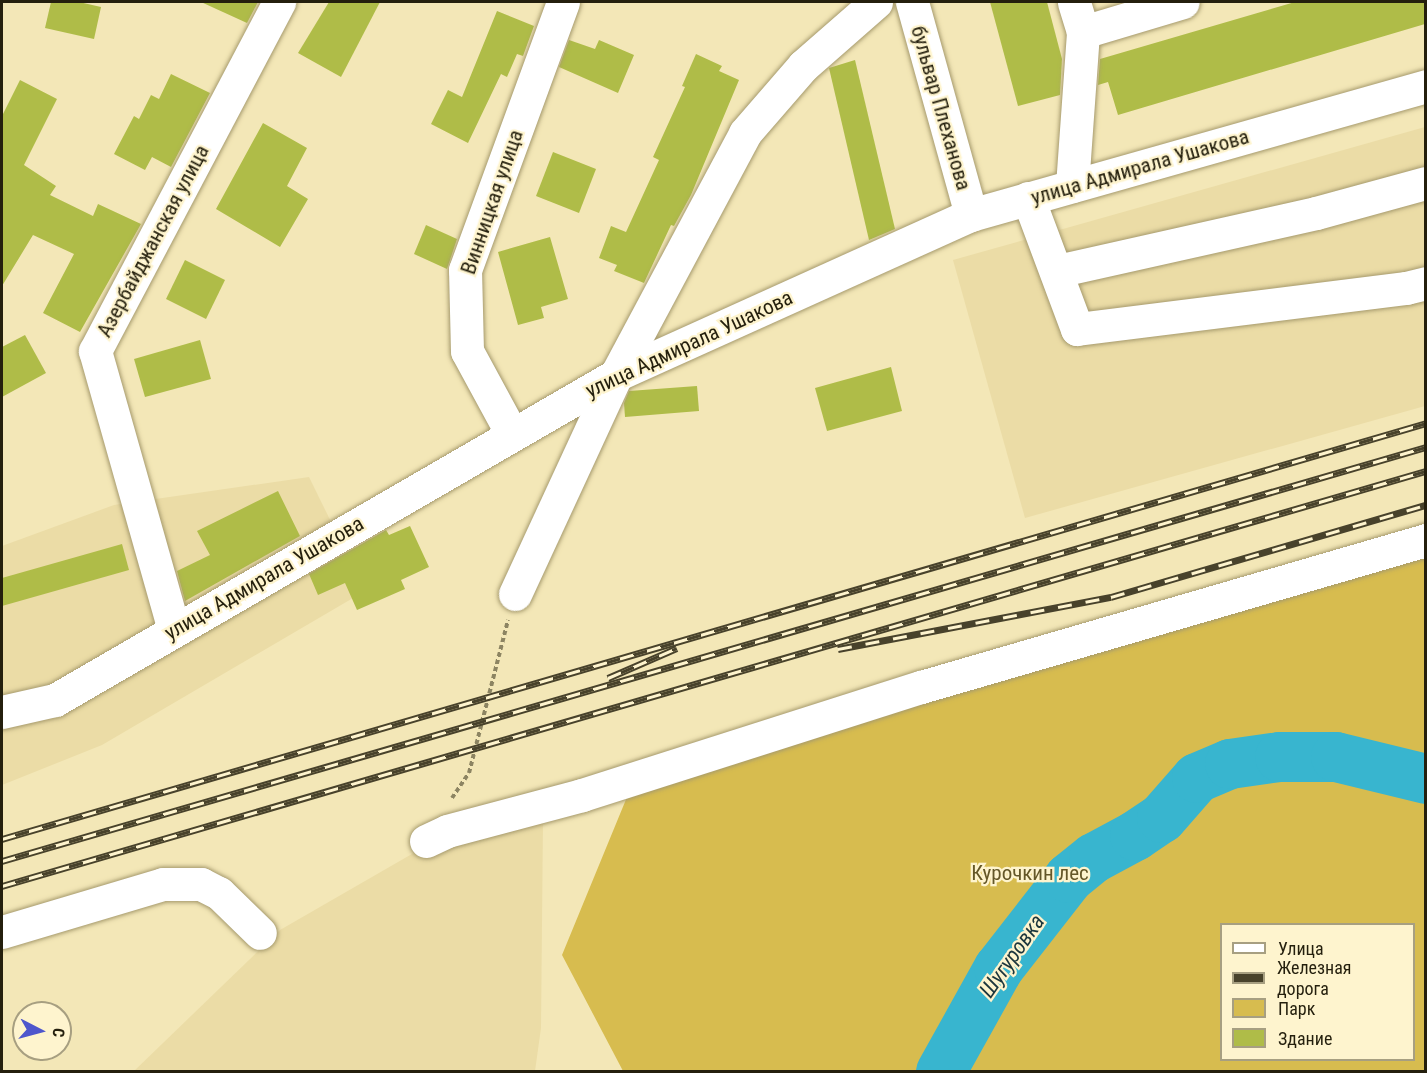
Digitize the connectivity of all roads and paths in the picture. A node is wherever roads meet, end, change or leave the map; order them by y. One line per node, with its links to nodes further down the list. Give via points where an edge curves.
1 (279, 2): 18 (street, Азербайджанская улица, via 95,351)
2 (563, 2): 15 (street, Винницкая улица, via 465,270 467,351)
3 (876, 2): 14 (street, via 803,66 745,133)
4 (912, 2): 11 (street, бульвар Плеханова)
5 (1183, 2): 6 (street)
6 (1078, 16): 9 (street)
7 (1425, 87): 9 (street, улица Адмирала Ушакова)
8 (1425, 183): 12 (street, via 1316,213)
9 (1072, 186): 10 (street, улица Адмирала Ушакова)
10 (1028, 198): 11 (street, улица Адмирала Ушакова); 12 (street)
11 (971, 215): 14 (street, улица Адмирала Ушакова)
12 (1057, 271): 13 (street, via 1077,329)
13 (1425, 283)
14 (616, 375): 15 (street, улица Адмирала Ушакова); 17 (street)
15 (512, 434): 18 (street, улица Адмирала Ушакова)
16 (1425, 540): 22 (street, via 921,687 582,795)
17 (515, 594): 22 (path, via 469,773)
18 (174, 630): 19 (street, улица Адмирала Ушакова)
19 (55, 700): 20 (street, улица Адмирала Ушакова); 21 (street)
20 (2, 712)
21 (2, 723)
22 (436, 836)
23 (2, 932): 24 (street, via 164,884 201,884 219,893)
24 (260, 933)

